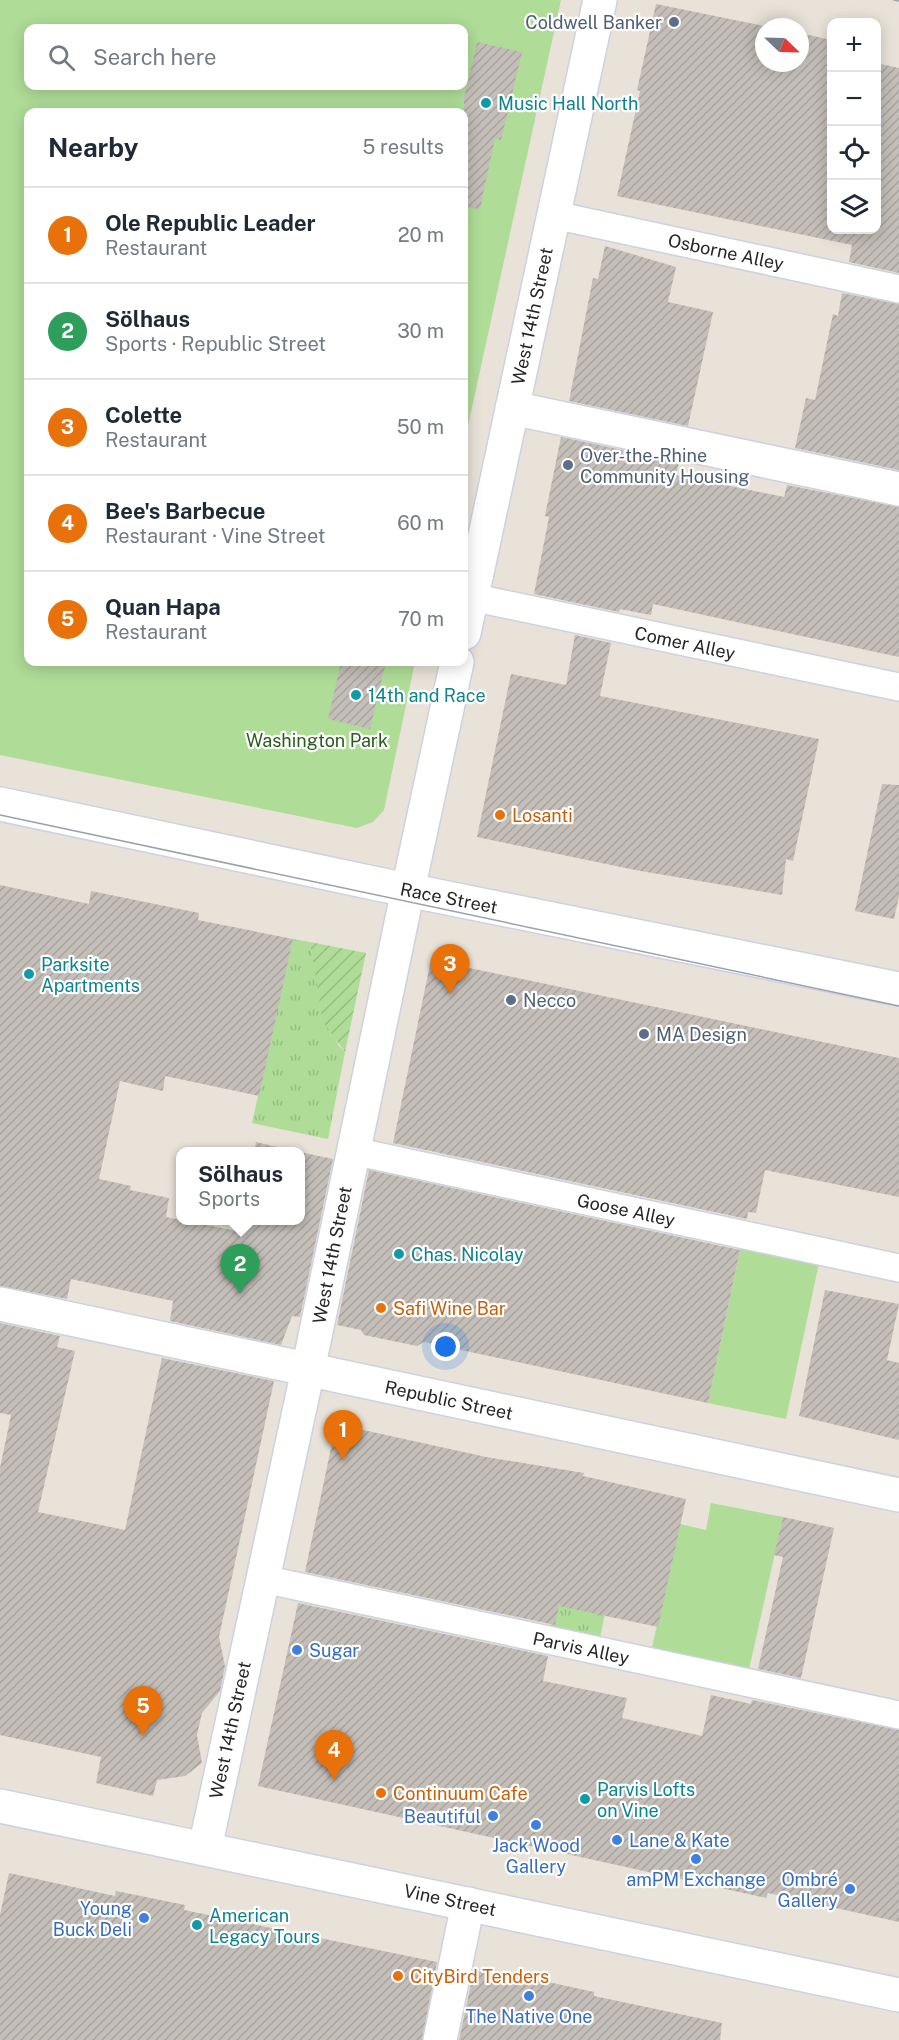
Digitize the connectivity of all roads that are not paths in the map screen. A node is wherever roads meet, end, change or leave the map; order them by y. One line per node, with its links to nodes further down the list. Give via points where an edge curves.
1 (600, 0): 2 (street, West 14th Street)
2 (554, 215): 3 (lane, Osborne Alley); 4 (street, West 14th Street)
3 (899, 289)
4 (512, 408): 5 (street); 6 (street, West 14th Street)
5 (899, 489)
6 (471, 597): 7 (street, West 14th Street); 9 (lane, Comer Alley)
7 (468, 612)
8 (456, 666): 11 (street, West 14th Street)
9 (899, 687)
10 (0, 804): 11 (street, Race Street)
11 (408, 890): 12 (street, Race Street); 13 (street, West 14th Street)
12 (899, 989)
13 (353, 1151): 14 (lane, Goose Alley); 16 (street, West 14th Street)
14 (899, 1268)
15 (0, 1304): 16 (street, Republic Street)
16 (308, 1370): 17 (street, Republic Street); 18 (street, West 14th Street)
17 (899, 1495)
18 (263, 1579): 19 (lane, Parvis Alley); 21 (street, West 14th Street)
19 (899, 1716)
20 (0, 1806): 21 (street, Vine Street)
21 (205, 1848): 22 (street, Vine Street)
22 (468, 1904): 23 (street, Vine Street); 24 (street)
23 (899, 1995)
24 (440, 2040)

